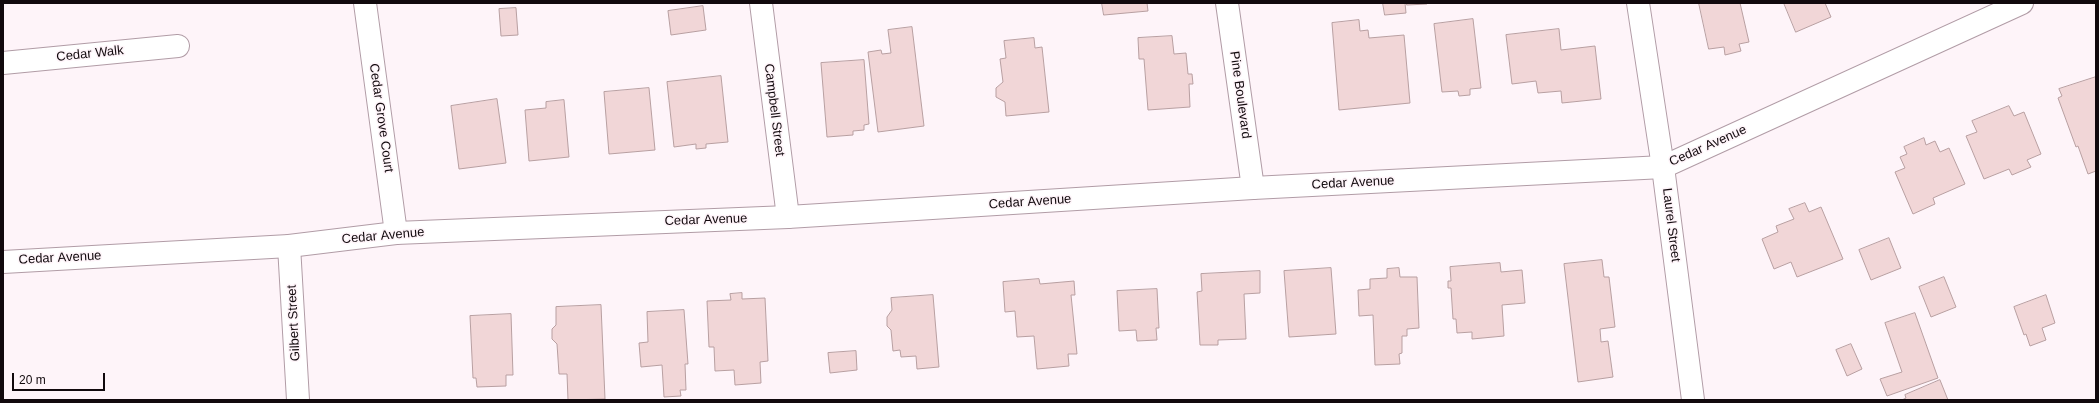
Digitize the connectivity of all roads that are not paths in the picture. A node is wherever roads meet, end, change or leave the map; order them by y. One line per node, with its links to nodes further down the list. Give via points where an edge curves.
1 (365, 3): 11 (street, Cedar Grove Court)
2 (761, 3): 10 (street, Campbell Street)
3 (1227, 3): 9 (street, Pine Boulevard)
4 (1638, 3): 8 (street, Laurel Street)
5 (2022, 3): 8 (street, Cedar Avenue)
6 (178, 46): 7 (street, Cedar Walk)
7 (3, 63)
8 (1663, 167): 9 (street, Cedar Avenue); 15 (street, Laurel Street)
9 (1253, 188): 10 (street, Cedar Avenue)
10 (788, 217): 11 (street, Cedar Avenue)
11 (396, 233): 12 (street, Cedar Avenue)
12 (289, 246): 13 (street, Cedar Avenue); 14 (street, Gilbert Street)
13 (3, 262)
14 (298, 400)
15 (1693, 400)

